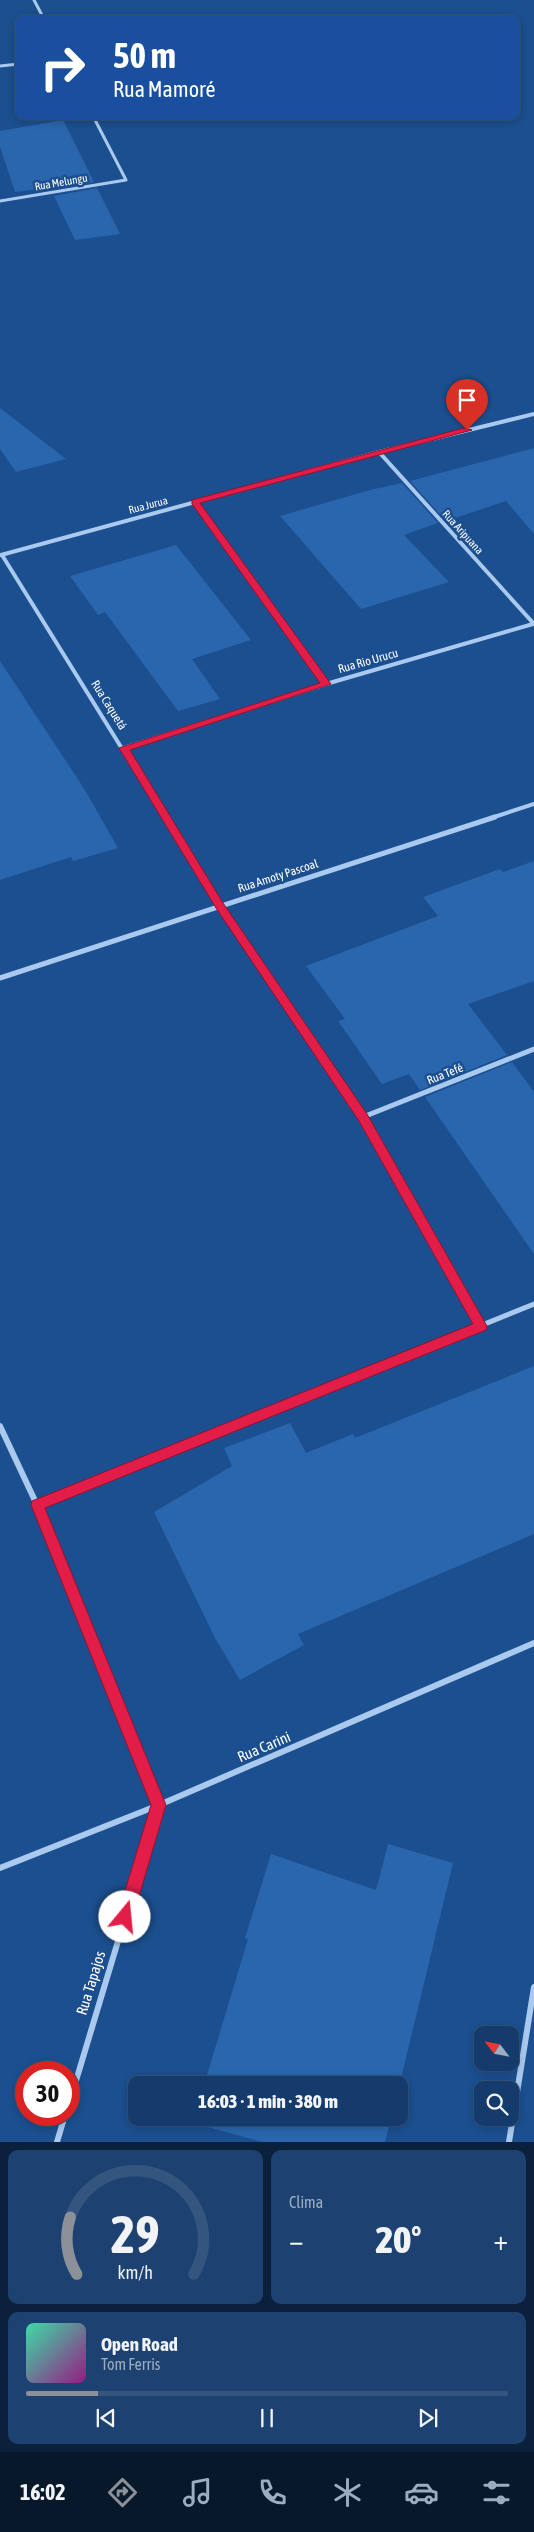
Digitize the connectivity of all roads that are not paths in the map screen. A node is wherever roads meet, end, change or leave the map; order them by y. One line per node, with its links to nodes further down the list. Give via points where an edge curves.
1 (34, 0): 2 (street)
2 (42, 15)
3 (15, 64): 4 (street)
4 (0, 66)
5 (95, 120): 6 (street, Rua Melungu, via 126,180)
6 (0, 201)
7 (534, 414): 8 (street, Rua Jurua)
8 (379, 452): 9 (street, Rua Jurua); 11 (street, Rua Aripuana)
9 (195, 502): 10 (street, Rua Jurua); 12 (street)
10 (1, 555): 13 (street, Rua Caquetá)
11 (534, 624): 12 (street, Rua Rio Urucu)
12 (326, 684): 13 (street, Rua Rio Urucu)
13 (124, 748): 15 (street, Rua Caquetá)
14 (534, 804): 15 (street, Rua Amoty Pascoal)
15 (220, 906): 16 (street, Rua Amoty Pascoal); 18 (street, Rua Caquetá)
16 (0, 978)
17 (534, 1049): 18 (street, Rua Tefé)
18 (363, 1118): 20 (street, Rua Caquetá)
19 (534, 1304): 20 (street)
20 (481, 1326): 22 (street)
21 (0, 1426): 22 (street)
22 (37, 1505): 24 (street)
23 (534, 1643): 24 (street, Rua Carini)
24 (159, 1805): 25 (street, Rua Carini); 27 (street, Rua Tapajos)
25 (0, 1868)
26 (534, 1987): 30 (street)
27 (80, 2067)
28 (62, 2126): 29 (street)
29 (57, 2142)
30 (509, 2142)

